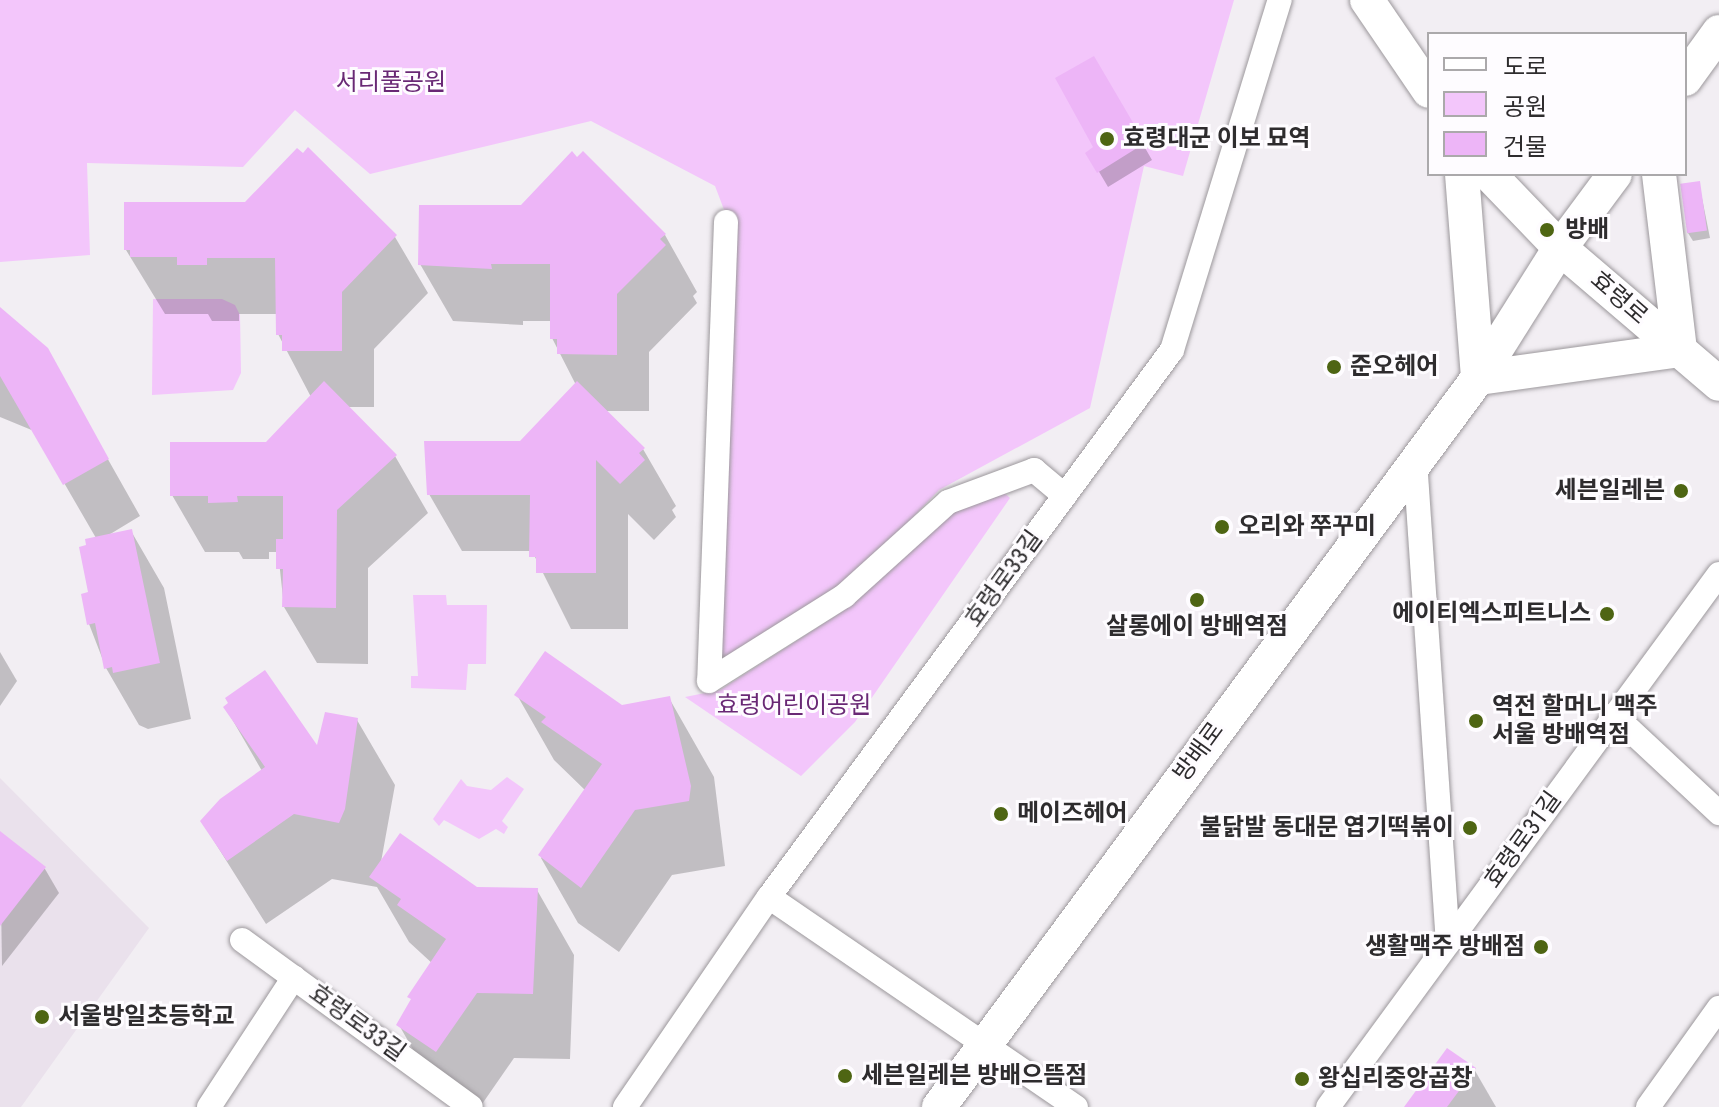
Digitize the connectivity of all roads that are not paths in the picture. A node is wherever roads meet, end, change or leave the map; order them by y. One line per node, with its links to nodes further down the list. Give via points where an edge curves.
1 (1280, 0): 16 (street, 효령로33길, via 1172,350)
2 (1367, 0): 5 (main road)
3 (1719, 32): 4 (main road)
4 (1687, 76)
5 (1427, 88)
6 (1462, 176): 13 (main road)
7 (1491, 176): 11 (main road, 효령로)
8 (1614, 176): 11 (main road, 방배로)
9 (1659, 176): 12 (main road)
10 (726, 222): 16 (street, via 709,681 844,596 948,502 1034,470)
11 (1560, 248): 12 (main road, 효령로); 13 (main road, 방배로)
12 (1680, 350): 13 (main road); 14 (main road, 효령로)
13 (1478, 378): 15 (main road, 방배로)
14 (1719, 384)
15 (1415, 460): 22 (street); 25 (main road, 방배로)
16 (1065, 496): 20 (street, 효령로33길)
17 (1719, 574): 18 (street, 효령로31길)
18 (1614, 715): 19 (street); 22 (street, 효령로31길)
19 (1719, 813)
20 (769, 897): 25 (street); 28 (street, 효령로33길)
21 (242, 940): 23 (street, 효령로33길)
22 (1448, 943): 31 (street, 효령로31길)
23 (294, 977): 26 (street); 27 (street, 효령로33길)
24 (1719, 1008): 32 (street)
25 (984, 1044): 29 (main road, 방배로); 30 (street)
26 (209, 1107)
27 (471, 1107)
28 (625, 1107)
29 (939, 1107)
30 (1076, 1107)
31 (1328, 1107)
32 (1648, 1107)

